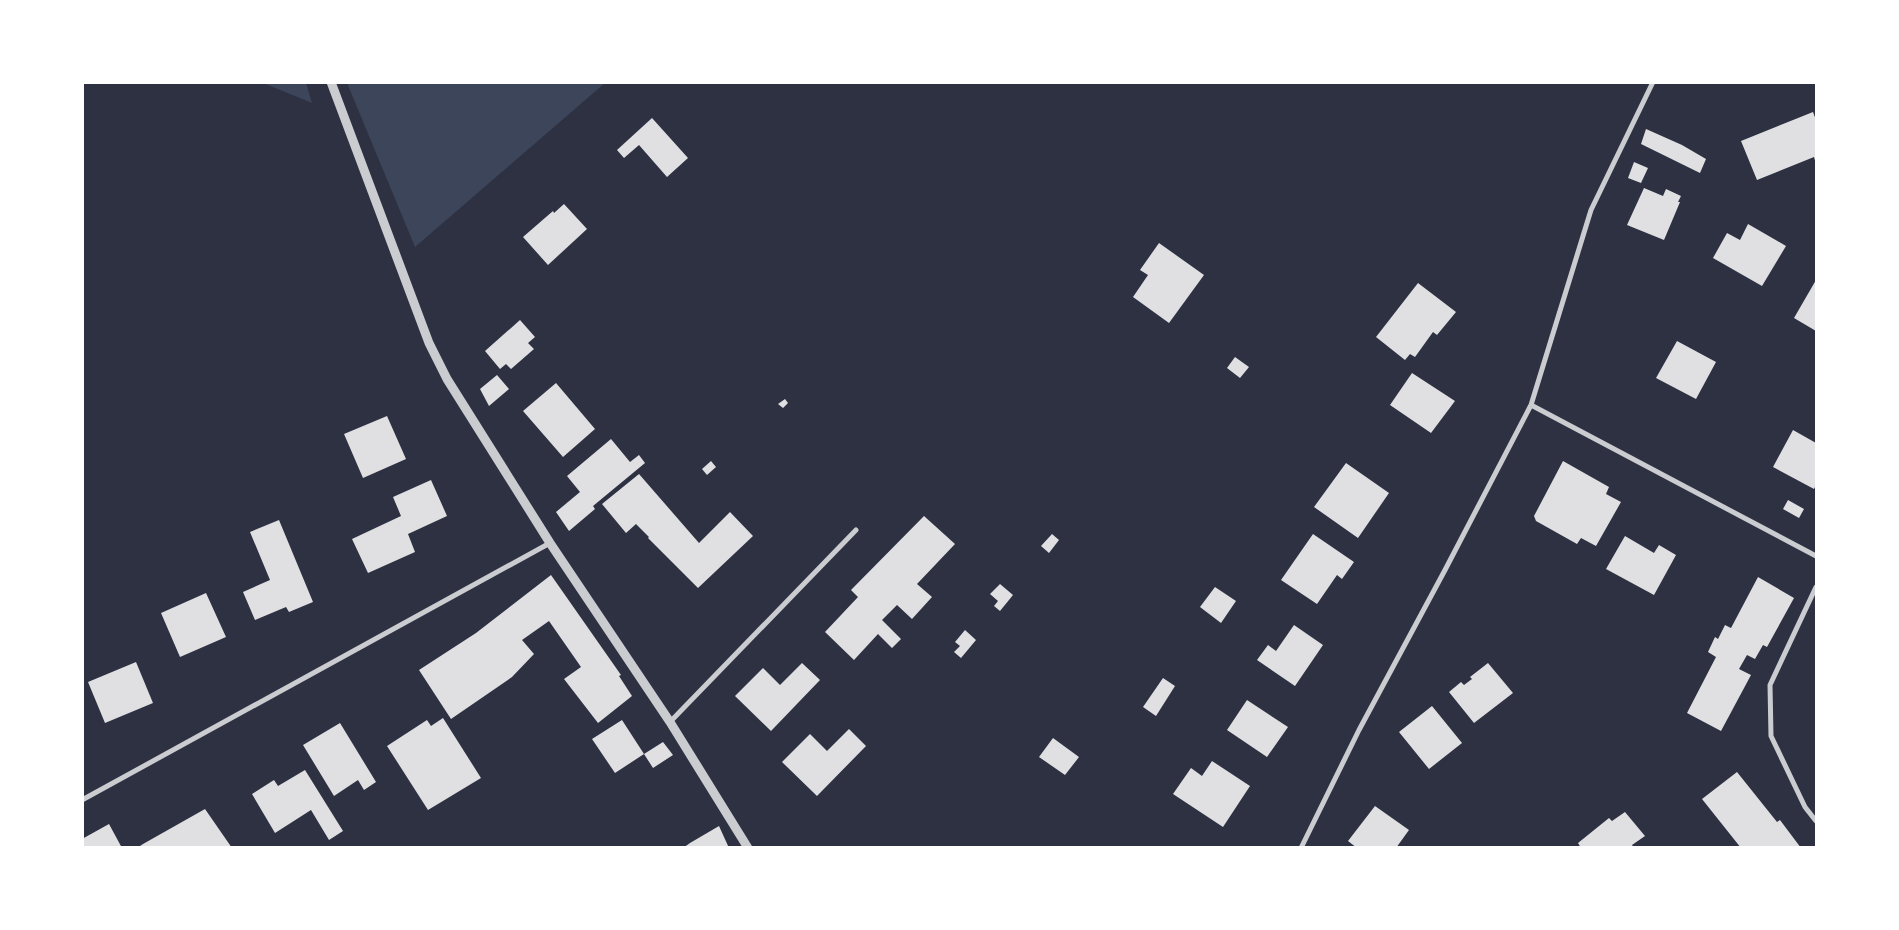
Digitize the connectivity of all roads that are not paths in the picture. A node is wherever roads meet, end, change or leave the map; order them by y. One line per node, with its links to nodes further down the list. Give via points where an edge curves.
1 (331, 82): 5 (street, via 429,343 447,379)
2 (1653, 82): 3 (street, via 1590,210)
3 (1531, 405): 6 (street); 12 (street)
4 (856, 530): 8 (street)
5 (550, 543): 8 (street); 9 (street)
6 (1816, 556)
7 (1816, 588): 10 (street, via 1770,685 1771,736 1805,807)
8 (670, 722): 11 (street)
9 (82, 800)
10 (1816, 821)
11 (748, 848)
12 (1300, 848)

